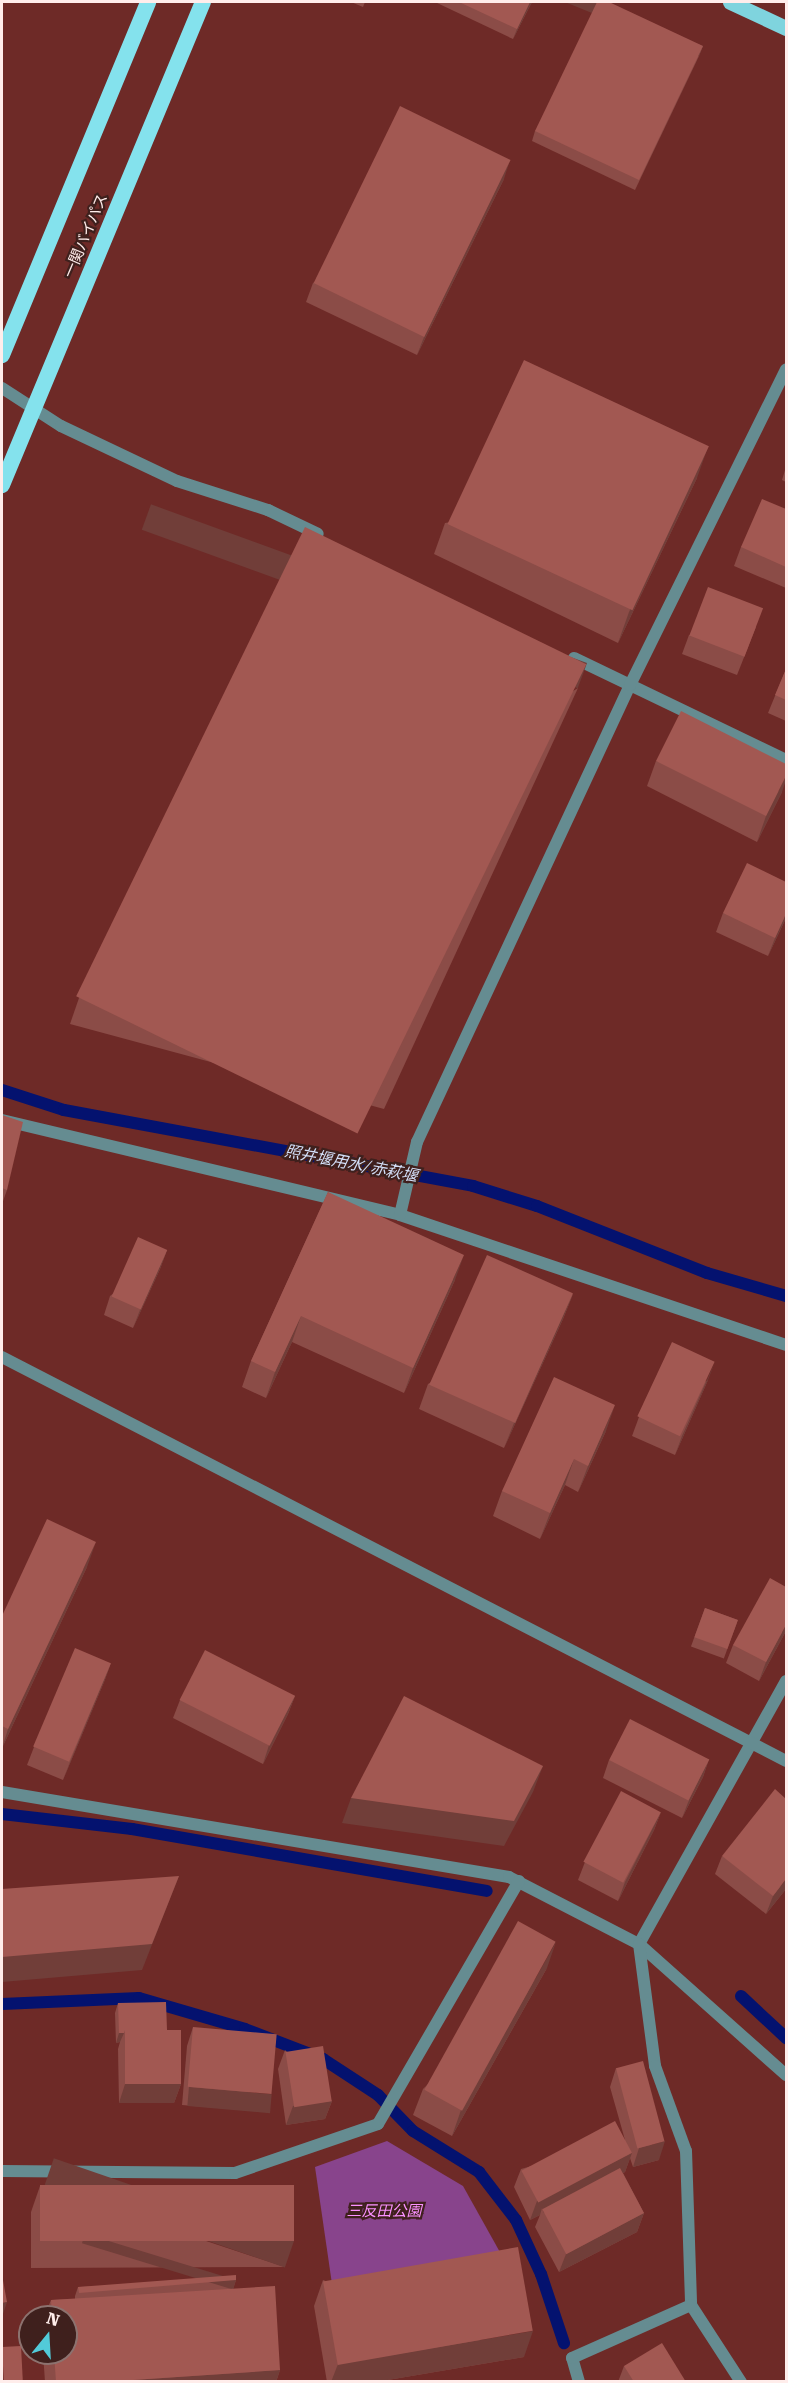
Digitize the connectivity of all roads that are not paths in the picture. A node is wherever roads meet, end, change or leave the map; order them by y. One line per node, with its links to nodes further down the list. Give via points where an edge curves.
1 (148, 2): 5 (highway)
2 (203, 2): 8 (highway, 一関バイパス)
3 (730, 2): 4 (main road)
4 (786, 28)
5 (2, 355)
6 (786, 370): 12 (street)
7 (2, 388): 8 (street)
8 (34, 408): 9 (highway, 一関バイパス); 10 (street, via 177,482 268,510)
9 (2, 485)
10 (332, 541)
11 (566, 654): 12 (street)
12 (630, 685): 13 (street); 15 (street, via 417,1142)
13 (786, 760)
14 (2, 1120): 15 (street)
15 (400, 1215): 16 (street)
16 (786, 1345)
17 (2, 1357): 19 (street)
18 (786, 1681): 19 (street)
19 (754, 1744): 20 (street); 23 (street)
20 (786, 1761)
21 (2, 1792): 22 (street)
22 (519, 1881): 23 (street); 25 (street, via 378,2124 236,2173)
23 (639, 1944): 24 (street); 26 (street, via 655,2066 686,2151)
24 (786, 2075)
25 (2, 2171)
26 (691, 2305): 27 (street, via 572,2358); 28 (street)
27 (579, 2382)
28 (741, 2382)

